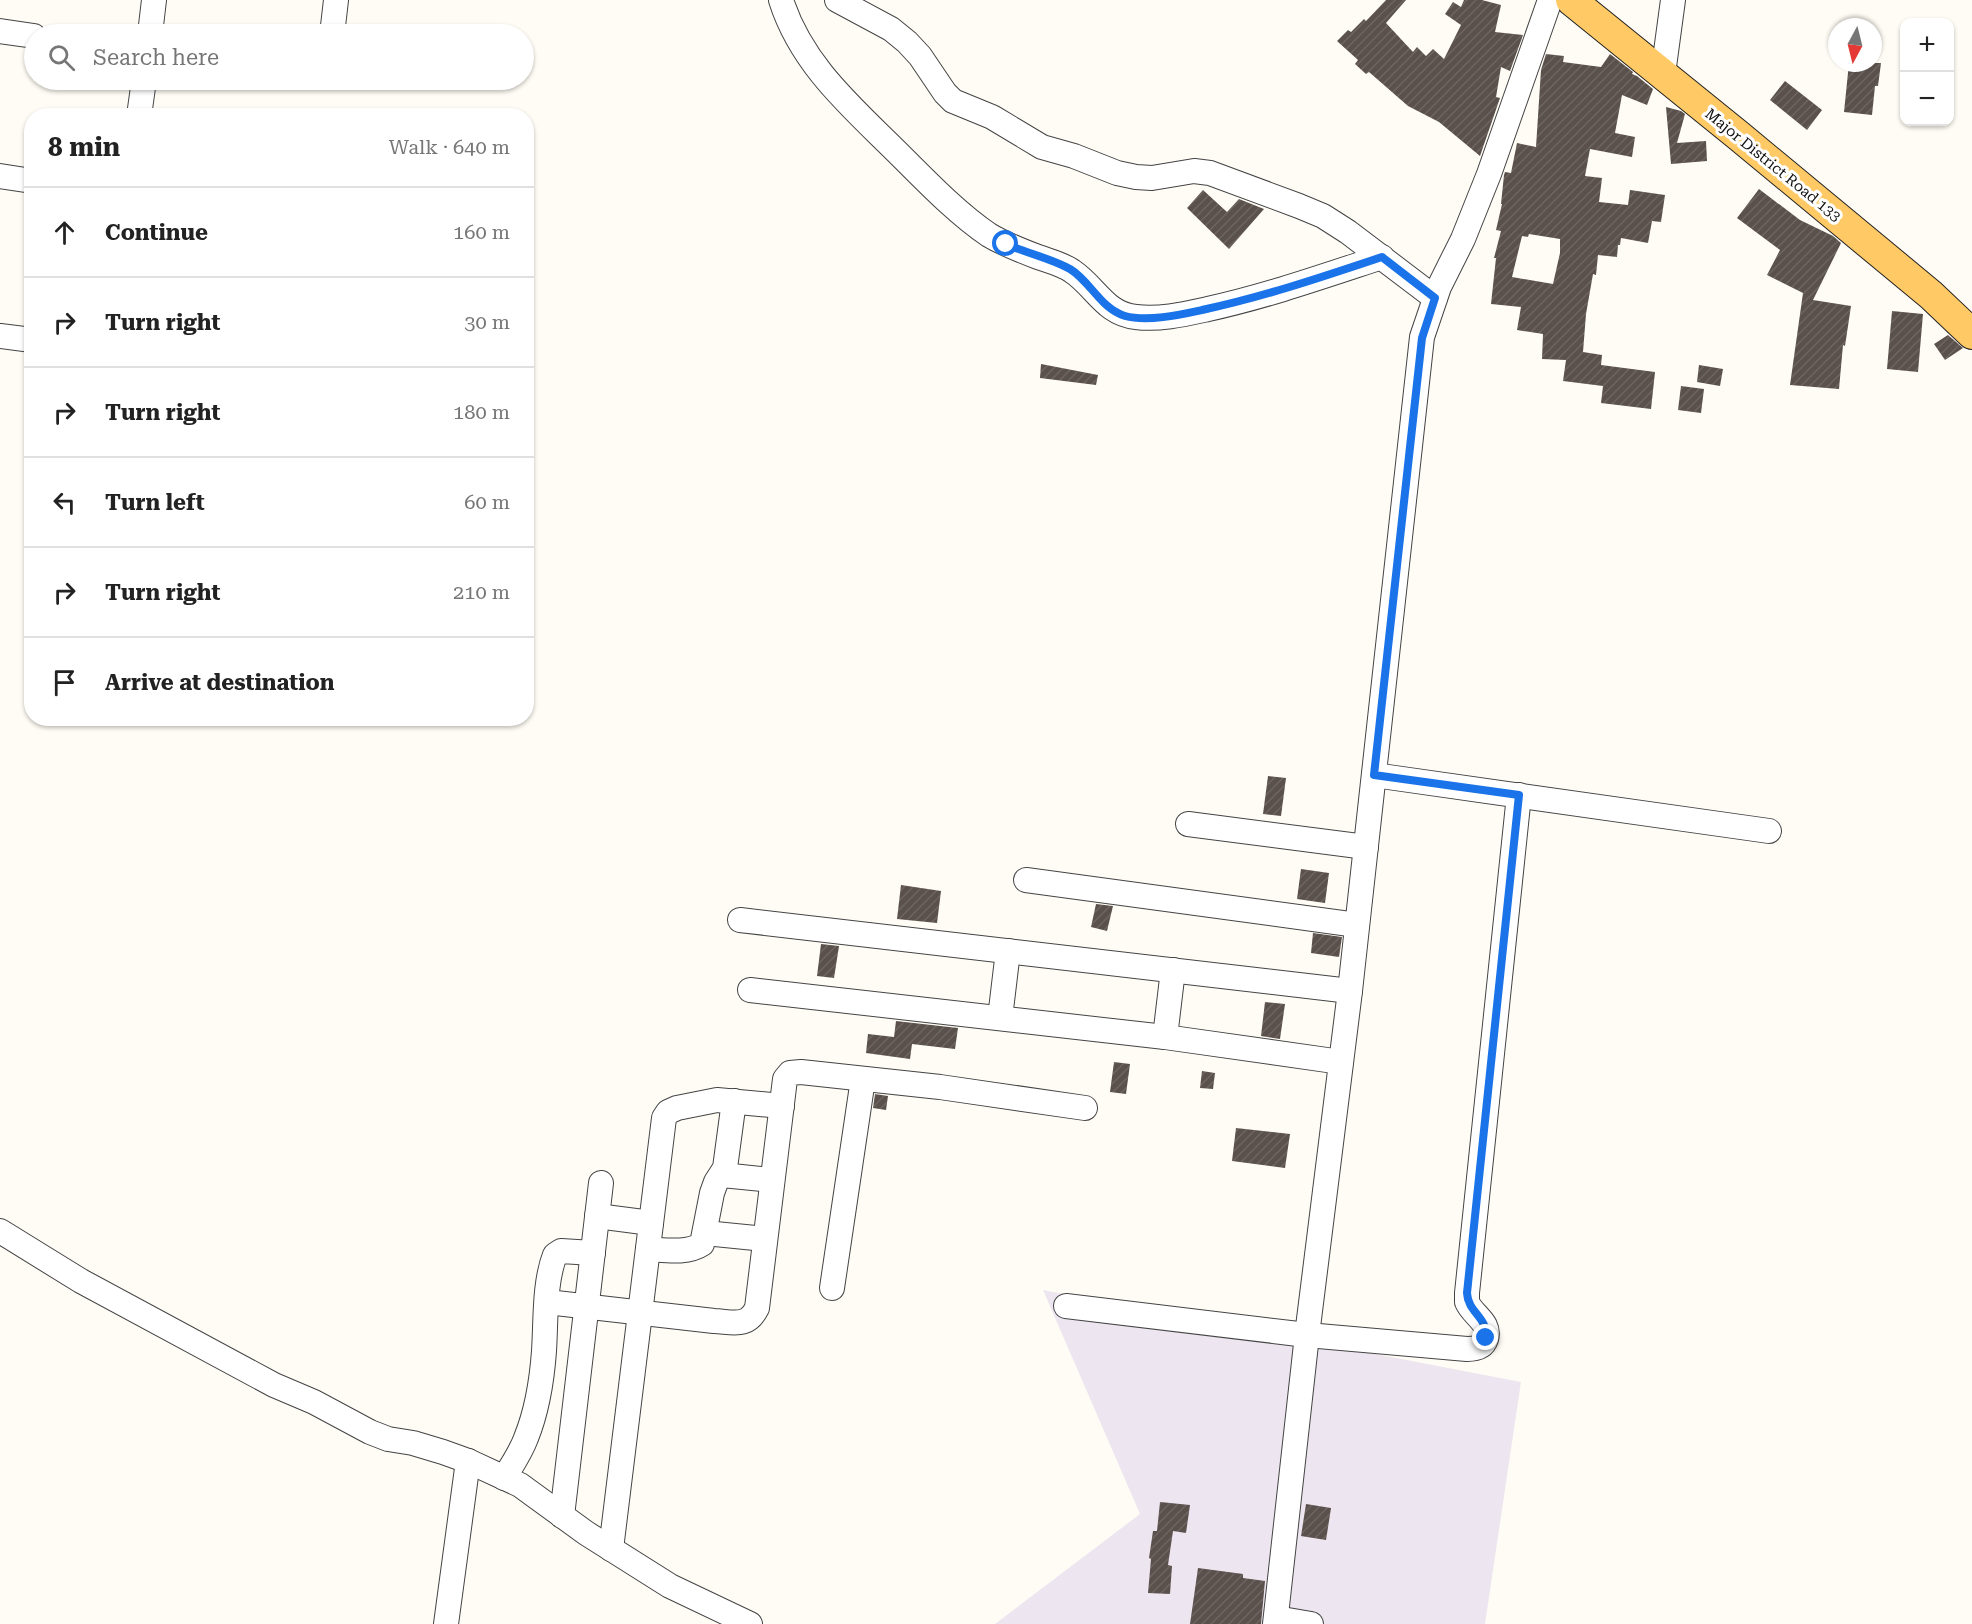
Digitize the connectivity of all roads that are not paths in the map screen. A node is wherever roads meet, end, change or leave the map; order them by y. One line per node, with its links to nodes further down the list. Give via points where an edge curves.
1 (154, 0): 8 (street)
2 (336, 0): 9 (street)
3 (781, 0): 17 (street, via 815,68 942,197 988,234 1070,269 1119,314 1139,318 1176,315 1270,293)
4 (837, 0): 17 (street, via 907,42 953,101 992,117 1042,147 1136,177 1210,172 1323,216)
5 (1551, 0): 18 (street, via 1489,174)
6 (1571, 0): 12 (main road, Major District Road 133)
7 (1672, 0): 12 (street)
8 (151, 24)
9 (333, 24)
10 (0, 31): 11 (street)
11 (24, 35)
12 (1663, 74): 19 (main road, Major District Road 133, via 1931,295)
13 (143, 90): 14 (street)
14 (140, 108)
15 (0, 176): 16 (street)
16 (24, 180)
17 (1382, 257): 18 (street)
18 (1435, 298): 22 (street, via 1422,338)
19 (1972, 334)
20 (0, 336): 21 (street)
21 (24, 339)
22 (1374, 775): 23 (street); 26 (street)
23 (1519, 795): 25 (street); 56 (street, via 1467,1293 1467,1301 1487,1329 1486,1338 1477,1349 1467,1349)
24 (1188, 824): 26 (street)
25 (1769, 831)
26 (1366, 847): 29 (street)
27 (1026, 880): 29 (street)
28 (740, 920): 30 (street)
29 (1357, 925): 33 (street)
30 (1008, 951): 31 (street); 34 (street)
31 (1173, 970): 33 (street); 35 (street)
32 (750, 990): 34 (street)
33 (1350, 991): 36 (street)
34 (1000, 1018): 35 (street)
35 (1165, 1037): 36 (street)
36 (1341, 1062): 56 (street)
37 (863, 1078): 39 (street, via 790,1073 785,1079); 40 (street); 51 (street)
38 (734, 1101): 39 (street); 41 (street); 45 (street, via 717,1100 668,1112 664,1118)
39 (782, 1106): 42 (street)
40 (1085, 1108)
41 (722, 1175): 42 (street); 47 (street, via 712,1193)
42 (772, 1180): 48 (street)
43 (601, 1183): 44 (street)
44 (597, 1216): 45 (street); 50 (street)
45 (651, 1223): 49 (street)
46 (0, 1231): 57 (street, via 81,1281 274,1385 370,1432)
47 (705, 1233): 48 (street); 49 (street, via 697,1247)
48 (765, 1239): 55 (street, via 756,1308 752,1317 742,1323)
49 (648, 1249): 55 (street)
50 (593, 1253): 52 (street, via 561,1251 555,1255); 54 (street)
51 (832, 1287)
52 (547, 1302): 54 (street); 58 (street, via 544,1354 532,1419)
53 (1066, 1306): 56 (street)
54 (587, 1307): 55 (street); 59 (street)
55 (639, 1312): 60 (street)
56 (1307, 1335): 61 (street)
57 (468, 1461): 58 (street); 62 (street)
58 (504, 1478): 59 (street)
59 (562, 1516): 60 (street)
60 (611, 1549): 63 (street, via 670,1586)
61 (1275, 1621): 64 (street)
62 (446, 1624)
63 (750, 1624)
64 (1311, 1624)

